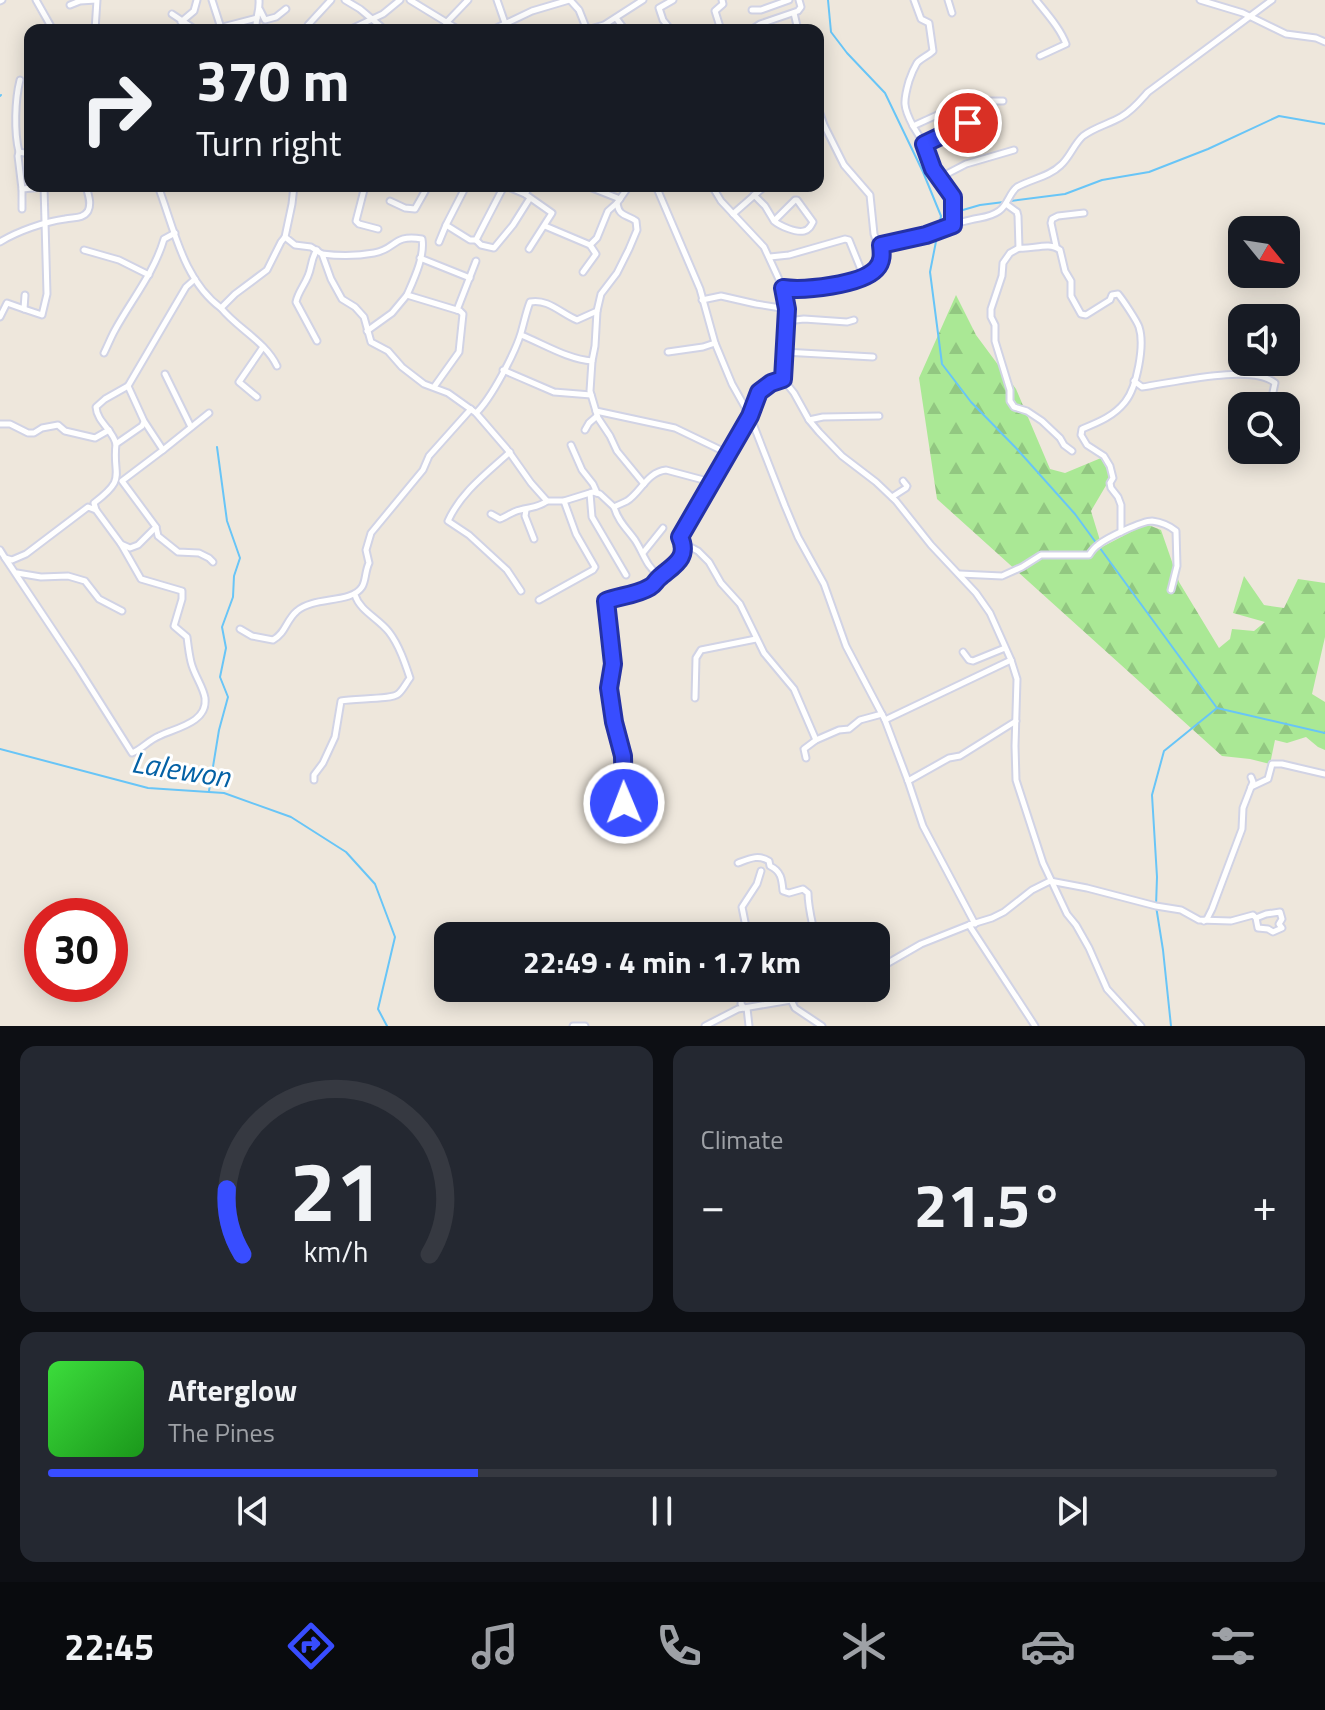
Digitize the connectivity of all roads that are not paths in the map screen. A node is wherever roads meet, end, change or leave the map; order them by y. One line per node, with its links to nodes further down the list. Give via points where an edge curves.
1 (36, 0): 36 (street)
2 (96, 0): 23 (street); 37 (street)
3 (197, 0): 34 (street, via 194,11)
4 (212, 0): 39 (street)
5 (259, 0): 25 (street)
6 (331, 0): 42 (street)
7 (345, 0): 32 (street)
8 (400, 0): 32 (street)
9 (410, 0): 45 (street)
10 (468, 0): 46 (street)
11 (497, 0): 35 (street)
12 (569, 0): 35 (street); 47 (street)
13 (643, 0): 33 (street)
14 (673, 0): 50 (street, via 658,5)
15 (722, 0): 51 (street, via 715,11)
16 (789, 0): 26 (street)
17 (799, 0): 27 (street, via 800,9)
18 (914, 0): 60 (street, via 921,19 929,23 933,51 916,65 904,96)
19 (948, 0): 28 (street)
20 (1036, 0): 55 (street, via 1066,44)
21 (1200, 0): 30 (street)
22 (1272, 0): 30 (street)
23 (70, 5)
24 (286, 9): 25 (street, via 265,20)
25 (260, 10): 31 (street)
26 (752, 10)
27 (794, 13): 52 (street); 53 (street)
28 (952, 13)
29 (172, 14): 34 (street)
30 (1251, 16): 54 (street, via 1286,34); 86 (street, via 1124,115 1080,139 1055,170 1016,188)
31 (257, 18): 40 (street); 41 (street)
32 (371, 18): 43 (street); 44 (street)
33 (616, 18): 48 (street); 49 (street)
34 (181, 22): 38 (street)
35 (505, 23)
36 (50, 24)
37 (95, 24)
38 (185, 24)
39 (219, 24)
40 (237, 24)
41 (256, 24)
42 (309, 24)
43 (363, 24)
44 (378, 24)
45 (444, 24)
46 (449, 24)
47 (585, 24)
48 (606, 24)
49 (620, 24)
50 (666, 24)
51 (719, 24)
52 (760, 24)
53 (797, 24)
54 (1325, 42)
55 (1040, 56)
56 (20, 80): 63 (street)
57 (968, 101): 58 (street); 60 (street); 61 (street, via 972,120)
58 (1003, 101)
59 (824, 125): 102 (street, via 844,165 870,195 874,234)
60 (913, 126): 61 (street)
61 (924, 144): 65 (street)
62 (1014, 150): 65 (street)
63 (19, 152): 64 (street); 66 (street)
64 (24, 153)
65 (939, 178): 93 (street, via 953,197)
66 (22, 189): 87 (street)
67 (44, 192): 91 (street)
68 (87, 192): 91 (street, via 90,203 82,217)
69 (160, 192): 96 (street)
70 (293, 192): 97 (street)
71 (363, 192): 95 (street, via 357,223)
72 (425, 192): 84 (street, via 415,209)
73 (463, 192): 92 (street)
74 (502, 192): 98 (street)
75 (519, 192): 83 (street)
76 (529, 192): 83 (street)
77 (600, 192): 85 (street)
78 (625, 192): 85 (street)
79 (659, 192): 119 (street)
80 (716, 192): 89 (street)
81 (758, 192): 82 (street)
82 (754, 195): 89 (street); 90 (street)
83 (528, 196): 94 (street, via 552,213); 98 (street, via 494,248)
84 (390, 201)
85 (619, 201): 101 (street); 124 (street, via 619,211 636,221 637,230)
86 (1006, 204): 93 (street, via 987,217); 104 (street, via 1017,212)
87 (22, 209)
88 (1084, 213): 103 (street, via 1052,219)
89 (733, 214): 108 (street)
90 (774, 221): 90 (street, via 797,200 813,222 803,231)
91 (46, 224): 99 (street); 121 (street, via 47,302 42,315)
92 (446, 225): 98 (street); 100 (street)
93 (953, 225): 102 (street)
94 (545, 226): 101 (street); 105 (street)
95 (378, 229)
96 (175, 233): 112 (street, via 164,239); 115 (street)
97 (285, 237): 107 (street); 120 (street, via 267,270)
98 (476, 240)
99 (0, 242)
100 (439, 242)
101 (590, 245): 111 (street, via 596,254)
102 (881, 245): 113 (street, via 881,261)
103 (1056, 246): 104 (street); 142 (street, via 1081,314 1118,294 1139,326)
104 (1019, 248): 162 (street, via 1003,263 991,309 1010,401 1042,421)
105 (529, 249)
106 (84, 250): 112 (street)
107 (319, 252): 109 (street, via 374,253 412,237 423,241); 128 (street, via 342,299 360,312); 130 (street, via 313,255 296,302)
108 (770, 257): 113 (street, via 845,239); 116 (street)
109 (420, 258): 114 (street); 118 (street)
110 (476, 261): 114 (street)
111 (583, 272)
112 (149, 275): 135 (street)
113 (864, 277): 116 (street)
114 (470, 278): 123 (street)
115 (195, 279): 120 (street); 143 (street)
116 (783, 288): 122 (street)
117 (25, 295): 121 (street)
118 (407, 295): 123 (street); 128 (street)
119 (702, 300): 122 (street, via 721,296); 131 (street)
120 (221, 308): 132 (street)
121 (24, 309): 125 (street, via 7,303)
122 (787, 309): 127 (street)
123 (457, 310): 144 (street, via 463,314 459,352)
124 (597, 311): 129 (street, via 577,320 532,300); 137 (street)
125 (0, 317)
126 (854, 320): 127 (street)
127 (787, 321): 134 (street)
128 (367, 331): 144 (street, via 373,344)
129 (521, 335): 137 (street); 139 (street)
130 (317, 341)
131 (715, 343): 133 (street); 151 (street)
132 (263, 347): 138 (street); 147 (street, via 239,382)
133 (668, 352)
134 (784, 352): 136 (street); 141 (street)
135 (104, 353)
136 (873, 357)
137 (592, 361): 146 (street)
138 (277, 366)
139 (503, 370): 146 (street, via 554,392); 148 (street, via 485,404)
140 (165, 374): 156 (street)
141 (783, 379): 151 (street, via 759,392); 153 (street)
142 (1134, 381): 145 (street, via 1142,387 1249,374 1272,380); 181 (street, via 1125,402 1106,419 1082,429 1081,435 1110,466 1111,488 1121,505)
143 (128, 386): 154 (street); 157 (street, via 96,407)
144 (434, 387): 148 (street)
145 (1273, 392)
146 (591, 395): 150 (street)
147 (257, 397)
148 (473, 411): 163 (street); 195 (street, via 429,456 371,533 363,586)
149 (209, 413): 156 (street)
150 (596, 413): 158 (street); 164 (street, via 675,428); 168 (street)
151 (750, 416): 164 (street); 204 (street, via 846,646)
152 (879, 416): 153 (street)
153 (809, 420): 172 (street)
154 (144, 421): 159 (street); 161 (street)
155 (0, 424): 157 (street, via 28,433 58,425 95,438)
156 (191, 427): 161 (street)
157 (109, 430): 159 (street)
158 (585, 430)
159 (116, 444): 169 (street, via 117,478)
160 (571, 445): 171 (street)
161 (163, 450): 165 (street)
162 (1072, 451)
163 (510, 452): 173 (street); 194 (street, via 474,484 448,521 507,570)
164 (727, 453): 167 (street)
165 (122, 481): 169 (street); 179 (street)
166 (903, 481): 172 (street, via 906,488)
167 (711, 482): 168 (street, via 666,470); 183 (street, via 680,537)
168 (644, 484): 175 (street)
169 (111, 490): 176 (street, via 94,503)
170 (590, 493): 171 (street); 174 (street); 191 (street, via 592,517)
171 (597, 493): 175 (street)
172 (892, 497): 190 (street)
173 (547, 501): 174 (street); 177 (street)
174 (564, 501): 196 (street, via 595,567)
175 (614, 507): 186 (street)
176 (96, 510): 184 (street); 187 (street, via 88,507 26,554)
177 (526, 510): 178 (street, via 500,519); 182 (street)
178 (491, 514)
179 (156, 527): 184 (street, via 138,545); 188 (street, via 158,536 178,552 199,553)
180 (663, 528): 186 (street)
181 (1121, 532): 190 (street, via 1089,555 1041,555 1002,576); 193 (street, via 1152,521 1173,527 1177,566)
182 (534, 539)
183 (683, 543): 192 (street, via 675,566); 199 (street, via 709,562 740,604)
184 (121, 544): 189 (street, via 141,579 182,591 174,626 187,637 191,664 205,696 200,715 191,723 132,753)
185 (0, 550): 187 (street)
186 (642, 554): 192 (street)
187 (5, 558): 189 (street)
188 (213, 562)
189 (15, 573): 197 (street, via 85,581 99,599)
190 (959, 574): 200 (street, via 990,613)
191 (626, 575)
192 (660, 577): 213 (street, via 645,590 606,601 613,664 609,688 623,756)
193 (1171, 590)
194 (521, 591)
195 (355, 594): 198 (street, via 305,605 273,640); 210 (street, via 359,605 396,642 410,678 388,698 341,701 335,737)
196 (539, 600)
197 (122, 611)
198 (240, 629)
199 (756, 639): 203 (street, via 701,650); 206 (street, via 794,689)
200 (1005, 648): 201 (street, via 973,661); 202 (street)
201 (963, 652)
202 (1011, 660): 204 (street); 205 (street, via 1017,679)
203 (695, 698)
204 (883, 717): 206 (street, via 860,720); 211 (street)
205 (1017, 720): 211 (street); 216 (street, via 1016,780)
206 (816, 740): 207 (street, via 804,749)
207 (806, 758)
208 (1325, 774): 212 (street, via 1272,764 1268,779)
209 (1251, 777): 212 (street)
210 (314, 780)
211 (908, 781): 221 (street, via 923,826)
212 (1250, 787): 218 (street, via 1242,829)
213 (624, 808)
214 (738, 863): 220 (street, via 753,857 769,861 780,874 783,891 808,893)
215 (761, 871): 219 (street, via 742,907)
216 (1050, 881): 218 (street, via 1181,910); 221 (street, via 1004,912); 233 (street, via 1107,989)
217 (1256, 918): 217 (street, via 1260,929 1282,928 1280,912); 218 (street)
218 (1204, 921)
219 (745, 922)
220 (813, 922)
221 (972, 924): 222 (street); 232 (street)
222 (890, 962)
223 (741, 1002): 226 (street)
224 (780, 1002): 226 (street)
225 (792, 1002): 231 (street)
226 (745, 1008): 229 (street); 230 (street)
227 (573, 1026): 228 (street)
228 (585, 1026)
229 (705, 1026)
230 (749, 1026)
231 (822, 1026)
232 (1035, 1026)
233 (1141, 1026)

